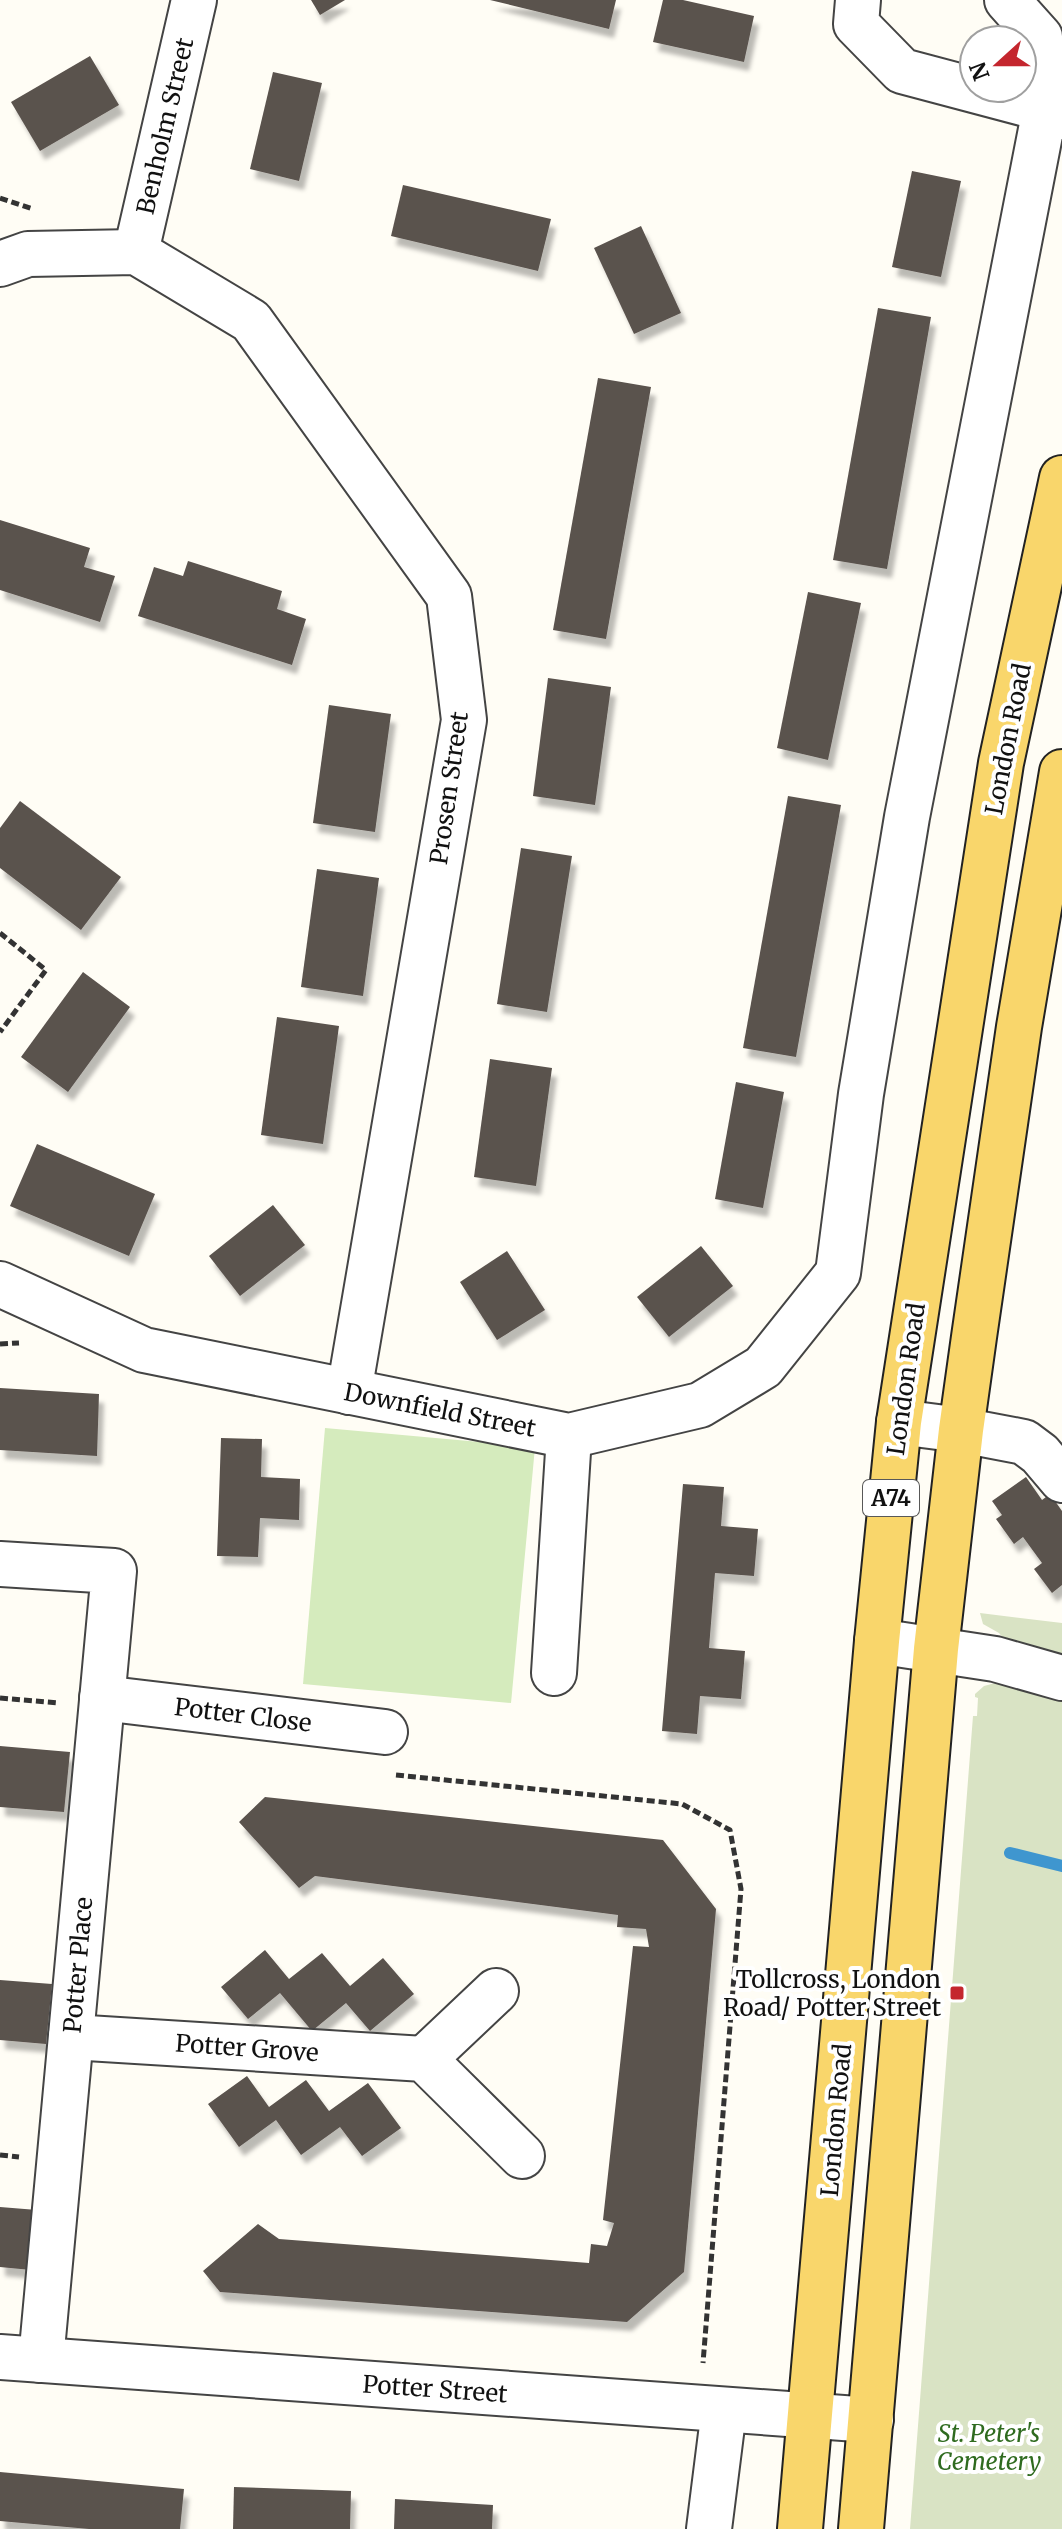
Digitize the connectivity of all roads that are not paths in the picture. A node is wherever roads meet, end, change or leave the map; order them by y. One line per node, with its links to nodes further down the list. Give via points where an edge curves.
1 (194, 0): 5 (street, Benholm Street)
2 (858, 0): 4 (street, via 856,24 902,71)
3 (1007, 0): 4 (street, via 1040,37)
4 (1054, 113): 14 (street, Downfield Street, via 907,817 861,1094 838,1273 763,1367 700,1405)
5 (136, 252): 6 (street, via 28,254); 11 (street, Prosen Street, via 251,321 449,596 464,720)
6 (0, 264)
7 (1062, 478): 8 (main road, London Road / A74)
8 (1046, 634): 12 (main road, London Road / A74, via 1001,763)
9 (1062, 772): 13 (main road, A74)
10 (0, 1284): 11 (street, Downfield Street, via 144,1350)
11 (349, 1392): 14 (street, Downfield Street)
12 (899, 1422): 13 (street); 17 (main road, London Road / A74)
13 (961, 1430): 15 (street, via 1024,1442); 18 (main road, A74)
14 (569, 1436): 19 (street)
15 (1062, 1480)
16 (0, 1564): 21 (street, Potter Place, via 114,1571)
17 (877, 1641): 18 (street); 29 (main road, London Road / A74)
18 (936, 1649): 20 (street); 30 (main road, A74)
19 (554, 1673)
20 (1062, 1678)
21 (102, 1702): 22 (street, Potter Close); 24 (street, Potter Place)
22 (385, 1732)
23 (496, 1991): 25 (street)
24 (71, 2037): 25 (street, Potter Grove); 27 (street, Potter Place)
25 (424, 2059): 26 (street)
26 (522, 2156)
27 (21, 2358): 28 (street, Potter Street)
28 (712, 2409): 29 (street, Potter Street); 31 (street)
29 (811, 2416): 30 (street, Potter Street); 32 (main road, London Road / A74)
30 (871, 2420): 33 (main road, A74)
31 (709, 2529)
32 (800, 2529)
33 (861, 2529)

